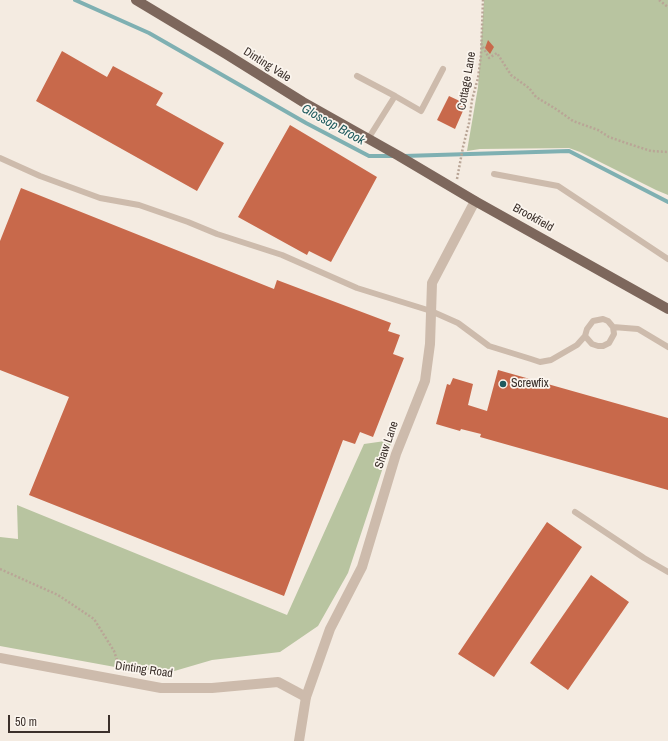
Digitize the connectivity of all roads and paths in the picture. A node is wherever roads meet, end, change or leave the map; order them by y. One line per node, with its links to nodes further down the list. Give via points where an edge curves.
1 (136, 0): 9 (main road, Dinting Vale, via 302,102)
2 (483, 0): 5 (path, Cottage Lane)
3 (659, 0): 4 (path)
4 (668, 7)
5 (482, 43): 11 (path, via 489,58 497,53 511,75 529,88 536,97 573,121 629,144 651,151); 13 (path, Cottage Lane, via 478,78)
6 (443, 69): 8 (lane, via 421,111)
7 (357, 76): 8 (lane)
8 (394, 96): 9 (lane)
9 (368, 139): 10 (main road, Dinting Vale)
10 (386, 149): 15 (main road, Brookfield)
11 (668, 152)
12 (0, 158): 18 (lane, via 100,198 139,205 282,255 357,288)
13 (460, 163)
14 (494, 174): 16 (lane, via 558,186)
15 (475, 201): 17 (main road, Brookfield); 18 (street, Shaw Lane, via 432,283)
16 (668, 260)
17 (668, 309)
18 (431, 312): 20 (lane, via 458,324 489,346 540,362 551,360 577,345); 27 (street, Shaw Lane, via 425,381 396,454 362,567 330,629)
19 (614, 327): 20 (lane, via 603,319 593,321); 20 (lane, via 614,334 609,343 603,346 592,344); 21 (lane, via 638,329)
20 (585, 336)
21 (668, 347)
22 (575, 512): 24 (lane)
23 (0, 569): 26 (path, via 58,595 94,619 114,651)
24 (668, 572)
25 (0, 658): 26 (street, Dinting Road)
26 (124, 681): 27 (street, Dinting Road, via 161,688 212,688 278,682)
27 (306, 697): 28 (street, Shaw Lane)
28 (299, 741)

